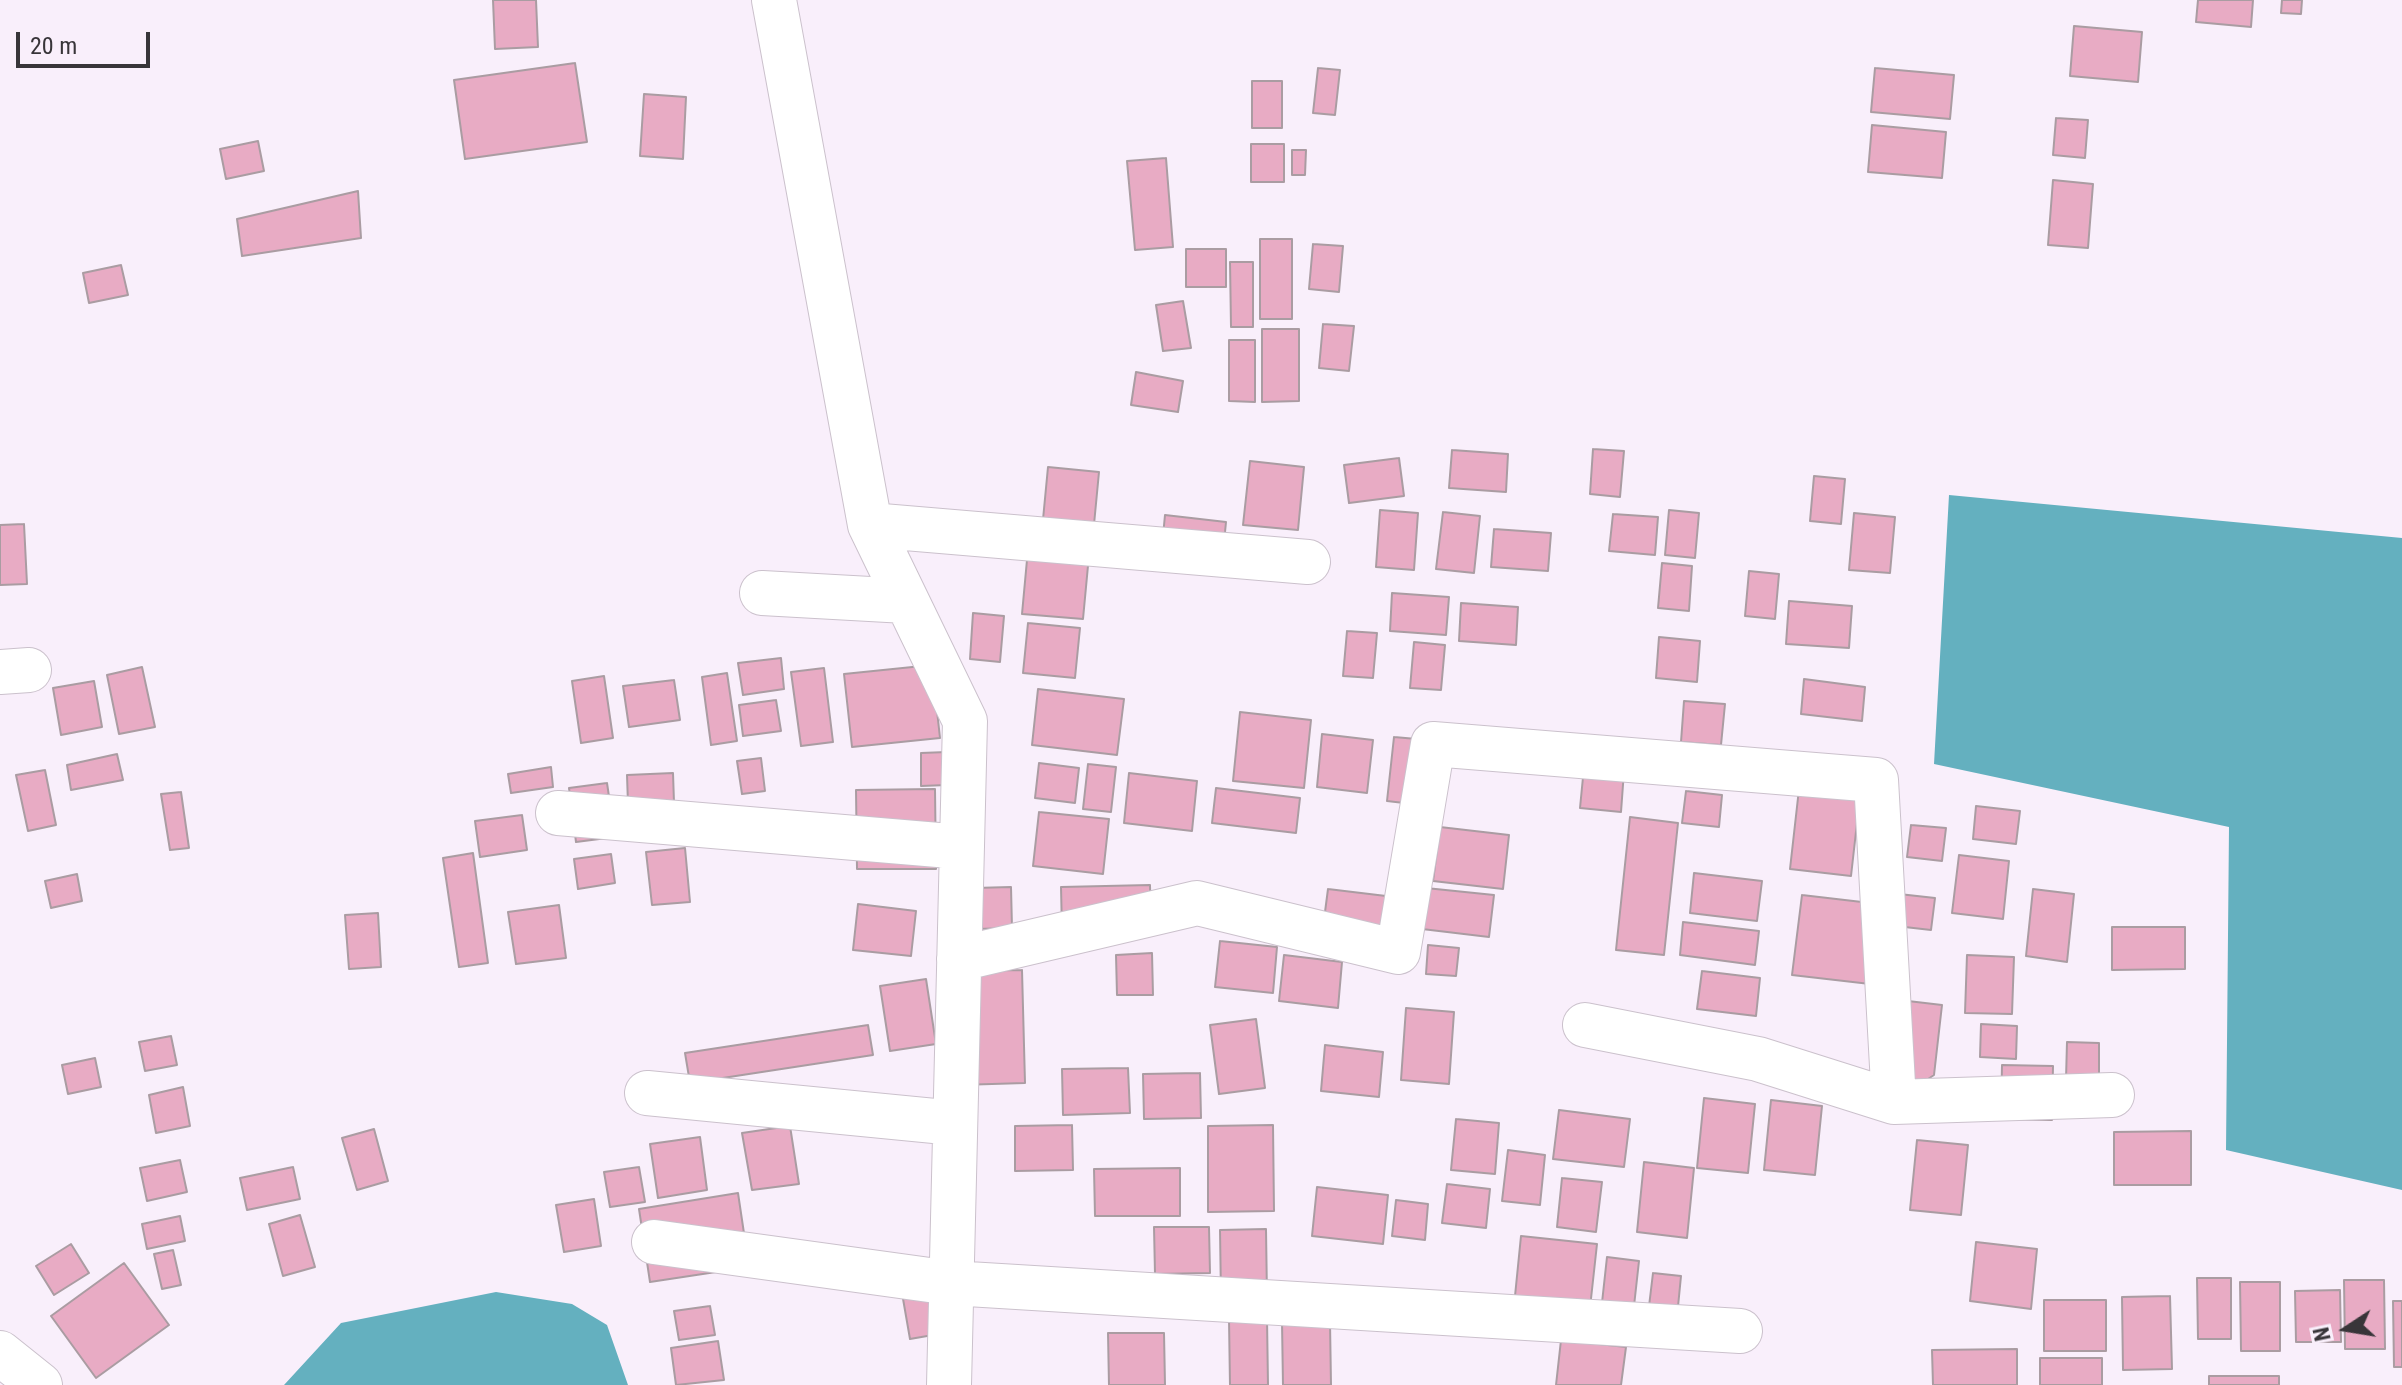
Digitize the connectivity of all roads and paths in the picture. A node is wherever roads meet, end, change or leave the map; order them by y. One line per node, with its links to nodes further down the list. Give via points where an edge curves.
1 (774, 0): 2 (street)
2 (870, 525): 3 (street); 5 (street)
3 (1308, 562)
4 (762, 593): 5 (street)
5 (906, 601): 7 (street, via 965,721)
6 (558, 813): 7 (street)
7 (962, 847): 8 (street)
8 (959, 959): 12 (street, via 1197,903 1398,952 1433,744 1876,780); 13 (street)
9 (1585, 1025): 12 (street, via 1758,1059)
10 (647, 1093): 13 (street)
11 (2112, 1095): 12 (street)
12 (1894, 1102)
13 (955, 1123): 15 (street)
14 (654, 1242): 15 (street)
15 (951, 1283): 16 (street); 19 (street)
16 (1740, 1331)
17 (0, 1353): 18 (street)
18 (40, 1385)
19 (949, 1385)

